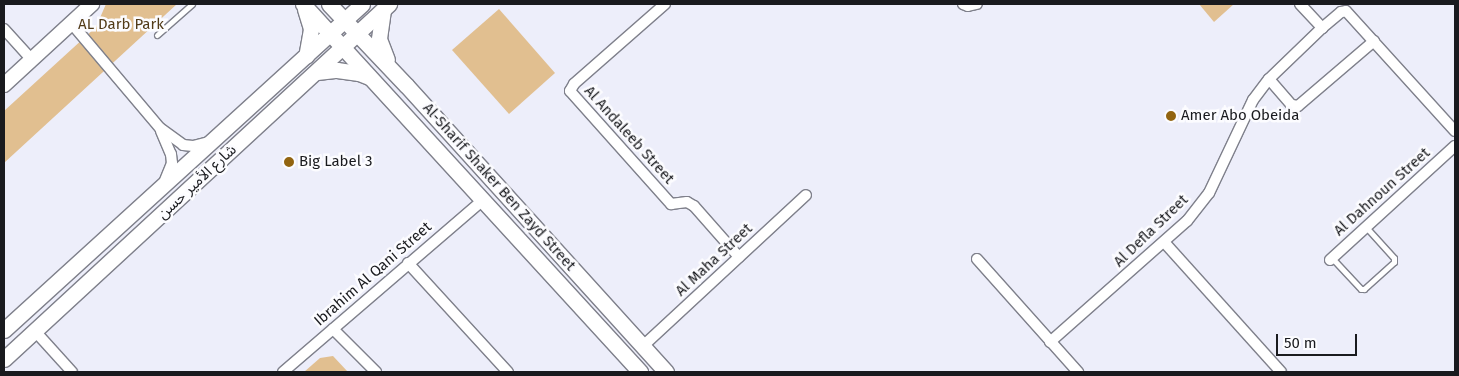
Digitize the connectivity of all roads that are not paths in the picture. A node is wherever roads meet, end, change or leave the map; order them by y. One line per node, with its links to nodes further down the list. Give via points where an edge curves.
1 (92, 4): 12 (main road)
2 (192, 4): 17 (lane)
3 (303, 4): 15 (main road, Al-Sharif Shaker Ben Zayd Street); 20 (main road, via 311,29)
4 (329, 4): 11 (main road, Al-Sharif Shaker Ben Zayd Street)
5 (362, 4): 11 (main road, شارع الأمير حسن)
6 (665, 4): 37 (street, Al Andaleeb Street, via 570,91 671,204 687,202 694,206)
7 (963, 4): 8 (street)
8 (977, 4)
9 (1300, 4): 13 (street)
10 (386, 7): 16 (main road, شارع الأمير حسن); 22 (main road, via 379,39)
11 (345, 20): 15 (main road, شارع الأمير حسن); 16 (main road, Al-Sharif Shaker Ben Zayd Street)
12 (72, 24): 21 (main road); 27 (street)
13 (1322, 28): 18 (street, Al Defla Street, via 1344,10); 25 (street, Al Defla Street)
14 (4, 29): 21 (street)
15 (331, 34): 19 (main road, Al-Sharif Shaker Ben Zayd Street); 20 (main road, شارع الأمير حسن)
16 (358, 34): 19 (main road, شارع الأمير حسن); 22 (main road, Al-Sharif Shaker Ben Zayd Street)
17 (157, 35)
18 (1374, 41): 25 (street, via 1298,106 1292,104); 28 (street)
19 (344, 48): 23 (main road, شارع الأمير حسن); 24 (main road, Al-Sharif Shaker Ben Zayd Street)
20 (306, 56): 29 (main road, شارع الأمير حسن)
21 (32, 60): 26 (main road)
22 (389, 66): 36 (main road, Al-Sharif Shaker Ben Zayd Street)
23 (317, 72): 24 (main road, via 337,70); 44 (main road, شارع الأمير حسن)
24 (371, 78): 33 (main road, Al-Sharif Shaker Ben Zayd Street)
25 (1269, 79): 35 (street, Al Defla Street, via 1253,100 1209,192 1187,222)
26 (4, 85)
27 (160, 128): 29 (street, via 183,145); 31 (street, via 172,162)
28 (1455, 131)
29 (210, 142): 31 (main road, شارع الأمير حسن)
30 (1455, 146): 34 (street, Al Dahnoun Street)
31 (163, 185): 43 (main road, شارع الأمير حسن)
32 (806, 195): 37 (street, Al Maha Street)
33 (483, 200): 40 (street, Ibrahim Al Qani Street); 41 (main road, Al-Sharif Shaker Ben Zayd Street)
34 (1366, 228): 39 (street, Al Dahnoun Street); 39 (lane, via 1394,258 1394,262 1364,289)
35 (1165, 243): 45 (street, Al Defla Street); 55 (street)
36 (560, 254): 41 (main road); 46 (main road, Al-Sharif Shaker Ben Zayd Street)
37 (739, 257): 46 (street, Al Maha Street)
38 (977, 259): 45 (street)
39 (1331, 259)
40 (408, 263): 42 (street, Ibrahim Al Qani Street); 51 (street)
41 (546, 268): 52 (main road, Al-Sharif Shaker Ben Zayd Street)
42 (333, 329): 49 (street, Ibrahim Al Qani Street); 50 (street)
43 (4, 330)
44 (35, 331): 47 (main road, شارع الأمير حسن); 48 (street)
45 (1050, 342): 54 (street)
46 (643, 346): 53 (main road, Al-Sharif Shaker Ben Zayd Street)
47 (4, 359)
48 (72, 372)
49 (283, 372)
50 (376, 372)
51 (508, 372)
52 (640, 372)
53 (666, 372)
54 (1078, 372)
55 (1281, 372)

